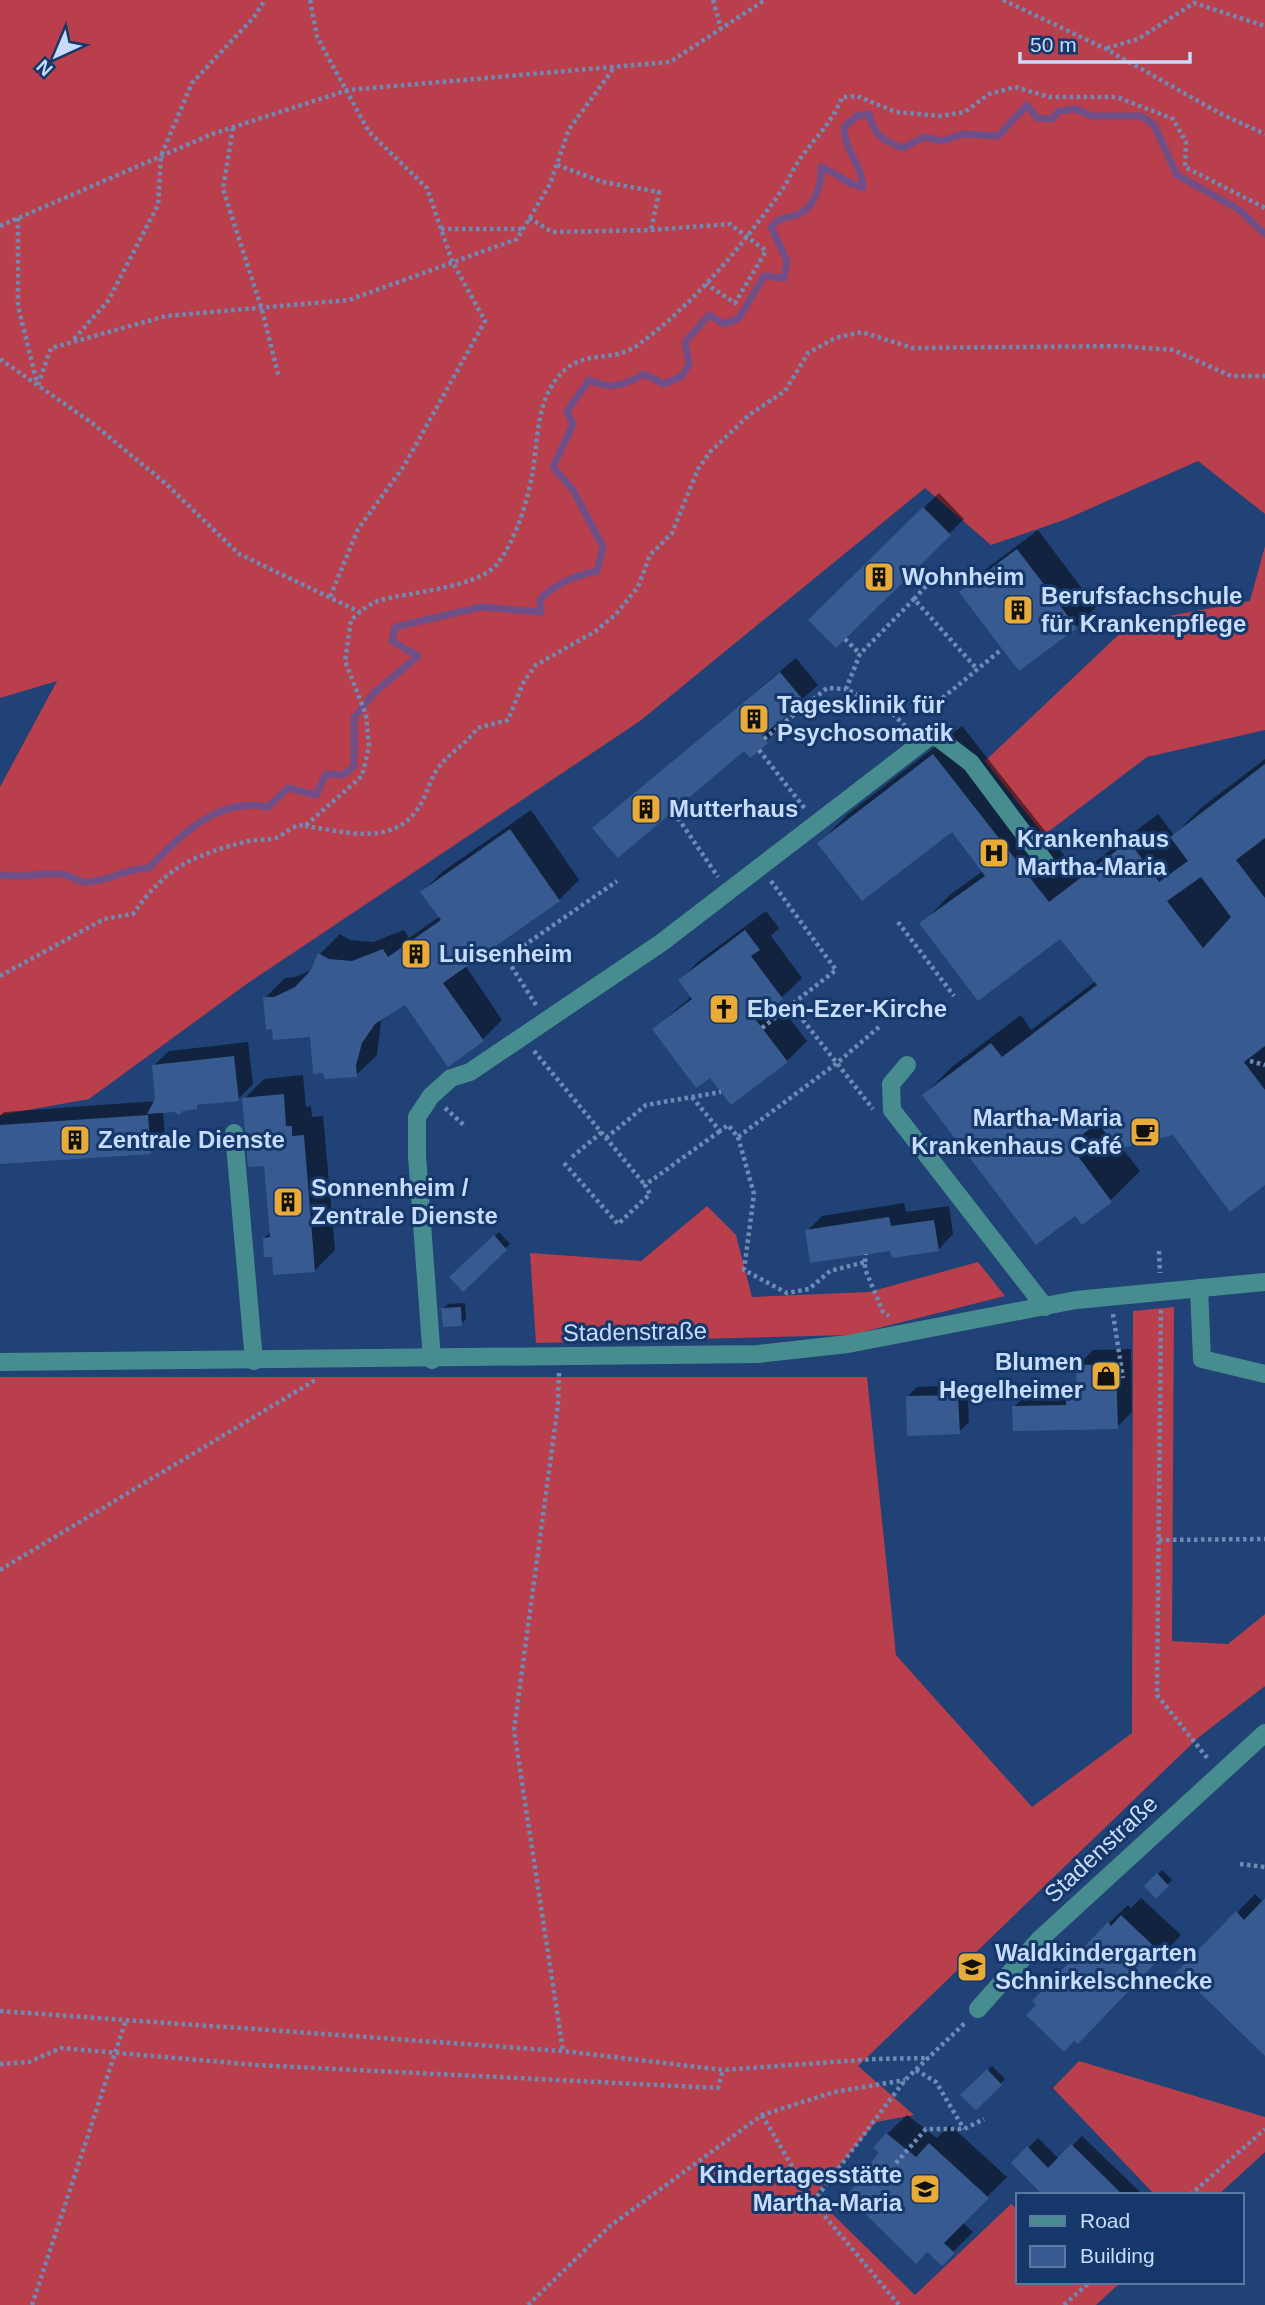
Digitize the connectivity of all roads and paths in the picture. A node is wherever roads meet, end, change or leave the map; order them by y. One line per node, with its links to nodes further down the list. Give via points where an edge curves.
1 (265, 0): 15 (path, via 192,83)
2 (310, 0): 12 (path, via 317,37)
3 (713, 0): 9 (path)
4 (765, 0): 9 (path)
5 (1003, 0): 10 (path)
6 (1186, 0): 7 (path)
7 (1194, 3): 8 (path); 10 (path, via 1138,39)
8 (1265, 26)
9 (722, 29): 11 (path, via 670,62)
10 (1106, 48): 14 (path)
11 (615, 67): 12 (path); 16 (path, via 569,129)
12 (348, 90): 13 (path); 21 (path, via 369,132 427,188)
13 (233, 128): 15 (path); 27 (path, via 223,189)
14 (1265, 134)
15 (161, 156): 18 (path); 28 (path, via 158,205 108,301)
16 (556, 165): 19 (path); 23 (path, via 603,182 659,192)
17 (1265, 208): 24 (path, via 1185,167 1186,142 1173,118 1117,97 1049,97 1015,87 989,94 965,112 940,116 896,112 857,96 842,97 834,117)
18 (18, 218): 20 (path); 32 (path, via 18,306)
19 (529, 218): 22 (path); 23 (path, via 552,232)
20 (0, 226)
21 (441, 229): 22 (path); 25 (path)
22 (523, 229): 25 (path, via 517,239)
23 (651, 230): 24 (path, via 730,224)
24 (747, 236): 26 (path); 26 (path, via 766,251 736,303)
25 (452, 261): 27 (path, via 349,300); 34 (path, via 485,321 404,466 358,529)
26 (706, 284): 36 (path, via 635,348 576,361 551,387 517,525 496,565 444,588 381,600)
27 (262, 310): 28 (path, via 166,316); 31 (path)
28 (74, 340): 32 (path, via 51,348)
29 (0, 359): 32 (path)
30 (1265, 376): 47 (path, via 1231,376 1173,350 1120,346 913,348 862,332 835,338 808,353 785,391 749,415 710,452 672,533 650,555 638,587 617,614 536,665 508,720 477,728 437,768 415,813 398,828 372,836)
31 (279, 378)
32 (38, 385): 34 (path, via 165,484 239,554)
33 (915, 571): 35 (path, via 927,585)
34 (330, 597): 36 (path)
35 (914, 599): 39 (path); 40 (path)
36 (360, 612): 47 (path, via 351,620 345,660 365,711 369,746 362,776)
37 (845, 639): 39 (path)
38 (1002, 649): 40 (path)
39 (860, 654): 41 (path)
40 (976, 669): 42 (path, via 934,705)
41 (846, 689): 42 (path, via 891,712); 43 (path, via 827,688)
42 (927, 738): 46 (street); 48 (street, via 971,763)
43 (764, 739)
44 (759, 750): 46 (path)
45 (678, 818): 51 (path)
46 (816, 824): 49 (street)
47 (305, 826): 53 (path, via 299,824 274,839 264,837 209,850 182,862 147,894 133,915 104,919)
48 (1045, 862)
49 (761, 867): 51 (street); 55 (path, via 836,970)
50 (617, 881): 56 (path, via 506,958)
51 (729, 892): 56 (street)
52 (898, 922): 54 (path)
53 (0, 976)
54 (954, 996)
55 (791, 1005)
56 (546, 1020): 58 (street)
57 (879, 1027): 69 (path)
58 (523, 1036): 63 (street, via 470,1072 451,1078); 67 (path)
59 (1250, 1060): 61 (path)
60 (907, 1065): 80 (street, via 891,1084 892,1110)
61 (1265, 1065)
62 (721, 1092): 64 (path)
63 (431, 1096): 65 (path); 84 (street, via 417,1117 416,1156)
64 (692, 1097): 66 (path); 70 (path, via 646,1105)
65 (465, 1126)
66 (720, 1131): 69 (path, via 728,1125); 73 (path)
67 (601, 1132): 70 (path); 71 (path)
68 (234, 1133): 85 (street)
69 (737, 1137): 75 (path, via 754,1194 744,1270 787,1293 809,1289 830,1271)
70 (606, 1138): 73 (path)
71 (572, 1157)
72 (564, 1163): 73 (path, via 618,1224 650,1194)
73 (645, 1185)
74 (866, 1254): 75 (path)
75 (865, 1262): 81 (path, via 883,1312)
76 (1265, 1282): 77 (street, Stadenstraße)
77 (1199, 1288): 78 (street, Stadenstraße); 87 (street, via 1202,1359)
78 (1161, 1290): 79 (street, Stadenstraße); 90 (path)
79 (1110, 1296): 80 (street, Stadenstraße); 88 (path)
80 (1045, 1307): 81 (street, Stadenstraße)
81 (908, 1331): 82 (street, Stadenstraße, via 848,1344 758,1354)
82 (560, 1357): 84 (street, Stadenstraße); 99 (path, via 558,1404 513,1730)
83 (348, 1360): 84 (street, Stadenstraße); 85 (street, Stadenstraße); 91 (path)
84 (432, 1360)
85 (254, 1361): 86 (street, Stadenstraße)
86 (0, 1362)
87 (1265, 1374)
88 (1123, 1378)
89 (1265, 1539): 90 (path)
90 (1158, 1540): 93 (path, via 1157,1695)
91 (0, 1570)
92 (1265, 1733): 93 (street, Stadenstraße)
93 (1220, 1773): 96 (street, Stadenstraße, via 1039,1940)
94 (1240, 1864): 95 (path)
95 (1265, 1867)
96 (978, 2009): 101 (path)
97 (0, 2011): 98 (path)
98 (126, 2020): 99 (path); 100 (path)
99 (563, 2051): 103 (path)
100 (114, 2052): 102 (path, via 61,2048 29,2062); 103 (path, via 256,2065 718,2088); 114 (path)
101 (929, 2058): 103 (path); 104 (path)
102 (0, 2064)
103 (723, 2070)
104 (916, 2070): 105 (path); 108 (path, via 936,2081)
105 (905, 2080): 106 (path, via 834,2092); 112 (path)
106 (762, 2115): 112 (path); 115 (path, via 610,2226)
107 (984, 2119): 108 (path)
108 (964, 2129): 110 (path, via 926,2129)
109 (1265, 2129): 111 (path)
110 (896, 2162)
111 (1192, 2193)
112 (813, 2202): 116 (path)
113 (1088, 2284): 117 (path)
114 (32, 2305)
115 (528, 2305)
116 (899, 2305)
117 (1064, 2305)

